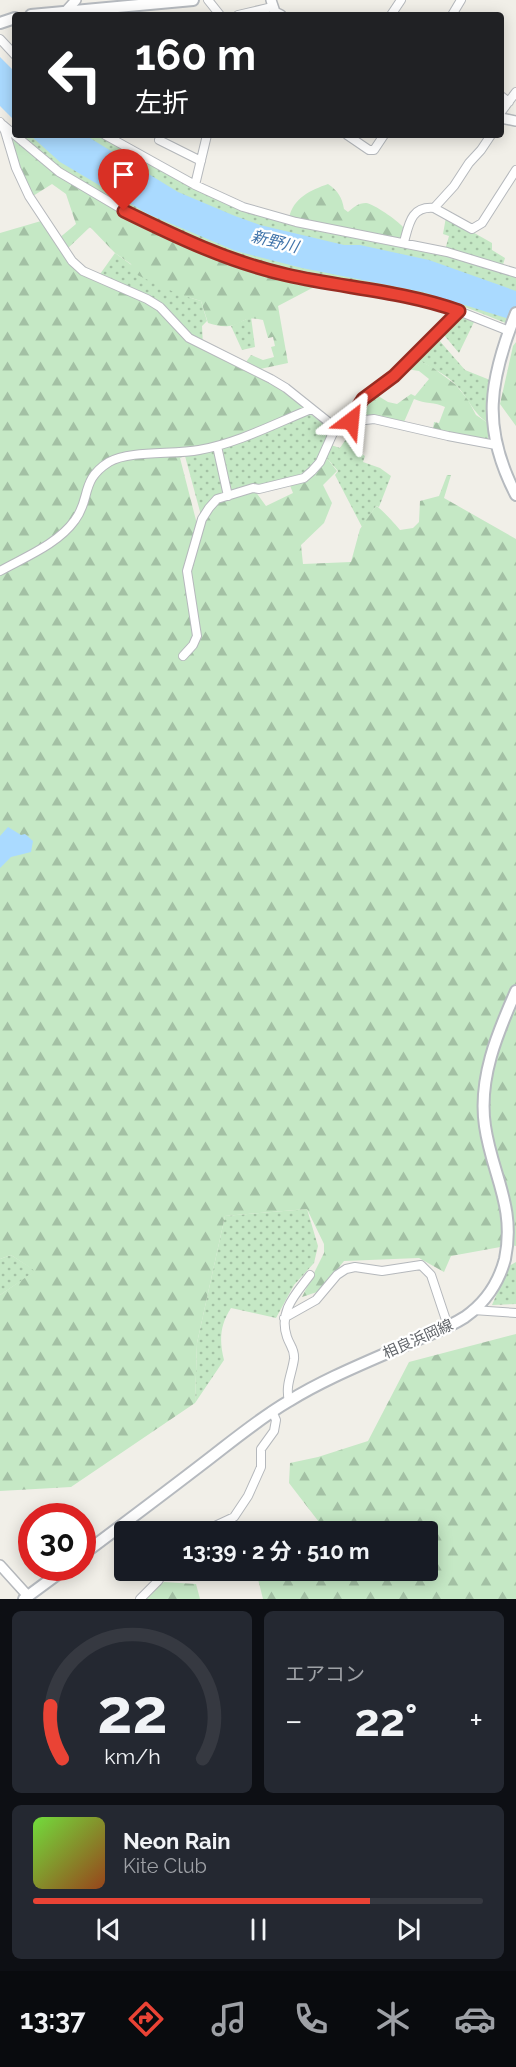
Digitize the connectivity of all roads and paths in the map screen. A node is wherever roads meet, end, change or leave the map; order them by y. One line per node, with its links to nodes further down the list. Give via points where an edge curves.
1 (76, 0): 5 (street)
2 (193, 0): 5 (main road)
3 (208, 0): 7 (street)
4 (272, 3): 8 (street)
5 (66, 11): 6 (main road)
6 (57, 12)
7 (218, 12)
8 (246, 12)
9 (0, 39): 10 (street)
10 (12, 52)
11 (516, 92): 13 (street)
12 (504, 98): 13 (street)
13 (509, 102): 14 (street)
14 (504, 108)
15 (1, 123): 32 (street, via 29,196 72,261 83,271 147,298 189,338 271,379)
16 (19, 138): 29 (street, via 59,172 124,211 212,252 286,275 441,304)
17 (110, 138): 25 (street)
18 (206, 138): 23 (street)
19 (351, 138): 20 (street, via 369,150 374,150)
20 (382, 138)
21 (489, 138): 26 (street)
22 (159, 140): 23 (street)
23 (201, 161): 25 (street)
24 (516, 170): 26 (street, via 477,227 472,229)
25 (195, 185): 27 (street, via 266,215)
26 (434, 208): 27 (street, via 417,210)
27 (404, 242): 28 (street)
28 (516, 273)
29 (459, 311): 31 (street); 33 (street, via 394,376 363,399)
30 (516, 313): 31 (main road)
31 (511, 331): 35 (main road, via 494,382 492,414)
32 (311, 409): 34 (street, via 327,422); 36 (street)
33 (348, 422): 34 (street); 35 (street, via 374,419)
34 (337, 424): 38 (street, via 320,462 304,478)
35 (496, 445): 37 (main road)
36 (217, 446): 38 (street); 39 (street, via 122,457 110,462 91,479 70,527)
37 (516, 495)
38 (228, 496): 40 (street, via 218,499 202,519 187,571 197,636)
39 (0, 570)
40 (183, 656)
41 (516, 991): 43 (main road, 相良浜岡線, via 490,1058 484,1101 489,1145 509,1214 508,1246 490,1292)
42 (310, 1275): 45 (street, via 288,1304)
43 (473, 1310): 44 (street); 46 (main road, 相良浜岡線)
44 (516, 1313)
45 (284, 1318): 46 (street, via 316,1300 346,1269 382,1271 421,1265 431,1275); 47 (street, via 294,1349 287,1384)
46 (448, 1326): 47 (main road, 相良浜岡線, via 343,1371)
47 (289, 1401): 48 (main road, 相良浜岡線)
48 (272, 1411): 49 (street, via 276,1420 274,1431 261,1449 261,1467 248,1496 234,1517); 50 (main road, 相良浜岡線)
49 (225, 1521)
50 (96, 1544)
51 (0, 1565): 54 (street)
52 (49, 1581): 54 (main road)
53 (158, 1581): 55 (street)
54 (26, 1598)
55 (140, 1599)

